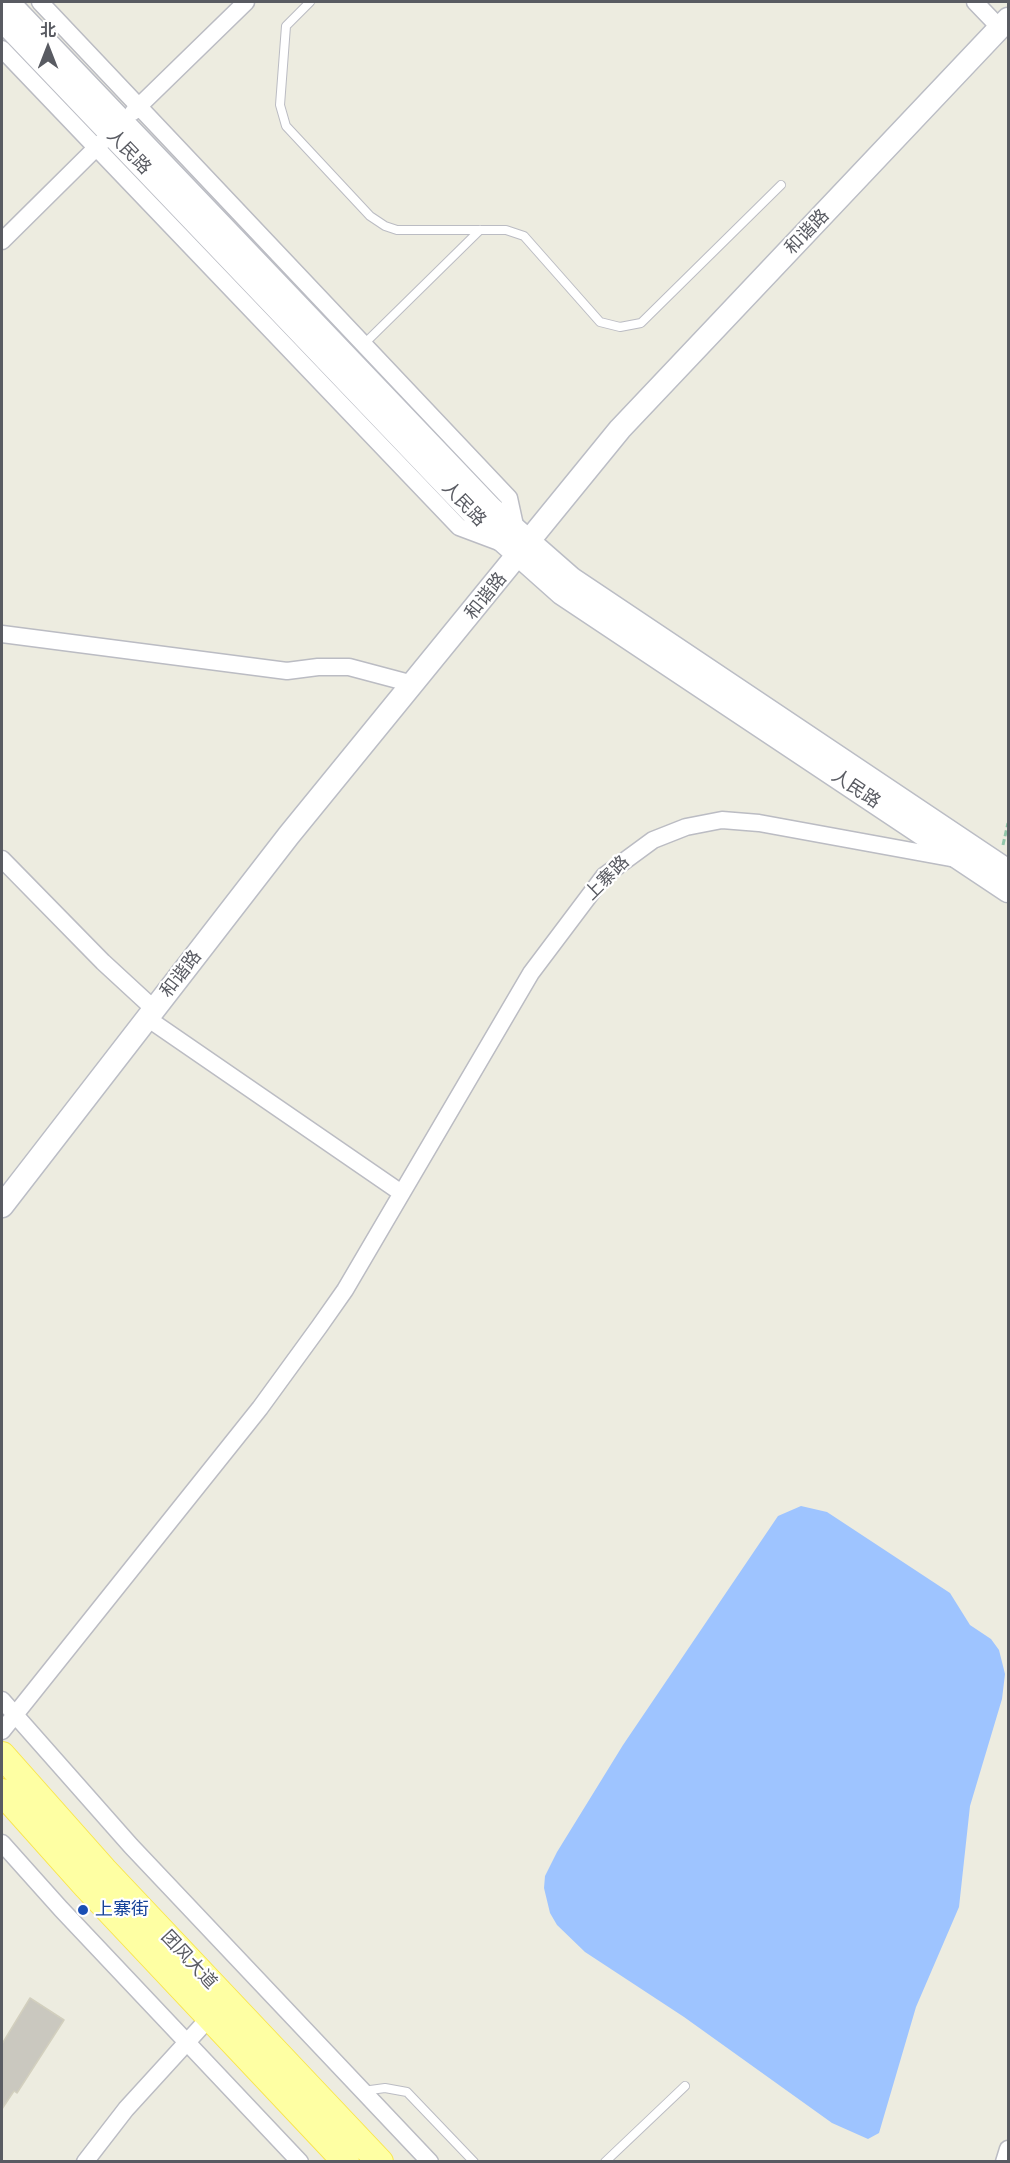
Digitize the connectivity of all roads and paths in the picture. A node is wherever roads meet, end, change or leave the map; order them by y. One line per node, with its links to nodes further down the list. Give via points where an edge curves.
1 (8, 2): 9 (street, 人民路)
2 (40, 2): 9 (street)
3 (246, 2): 9 (street)
4 (310, 2): 11 (lane, via 286,26 280,105 286,126 384,226 397,230)
5 (975, 2): 7 (street)
6 (2, 20): 9 (street, 人民路)
7 (1004, 23): 14 (street, 和谐路, via 620,429)
8 (2, 49): 9 (street)
9 (117, 127): 12 (street); 13 (street); 14 (street, 人民路, via 479,520)
10 (781, 185): 11 (lane, via 641,323 631,326 600,322 524,236 506,230)
11 (480, 230): 13 (lane)
12 (2, 241)
13 (364, 344): 14 (street, via 509,498)
14 (518, 543): 16 (street, 和谐路); 18 (street, 人民路, via 561,593); 19 (street, 人民路)
15 (2, 634): 16 (street, via 287,671 349,667)
16 (413, 684): 21 (street, 和谐路)
17 (2, 859): 21 (street)
18 (962, 861): 20 (street, 人民路); 22 (street, 上寨路, via 741,820 695,825 645,845 604,876 531,973)
19 (1008, 871)
20 (1008, 891)
21 (151, 1013): 22 (street); 23 (street, 和谐路)
22 (400, 1192): 25 (street, 上寨路, via 345,1290 293,1364)
23 (2, 1206)
24 (2, 1700): 25 (street)
25 (15, 1715): 26 (street, 上寨路); 33 (street, via 131,1846)
26 (2, 1731)
27 (2, 1755): 38 (main road, 团风大道, via 112,1879)
28 (2, 1792): 30 (main road, 团风大道)
29 (2, 1843): 31 (street)
30 (210, 2017): 31 (street); 37 (main road, 团风大道)
31 (187, 2042): 35 (street, via 126,2109); 36 (street)
32 (685, 2086): 41 (lane)
33 (363, 2091): 39 (street); 40 (lane, via 385,2088 407,2092)
34 (1008, 2149): 42 (street)
35 (85, 2162)
36 (300, 2162)
37 (346, 2162)
38 (380, 2162)
39 (430, 2162)
40 (474, 2162)
41 (605, 2162)
42 (1004, 2162)

